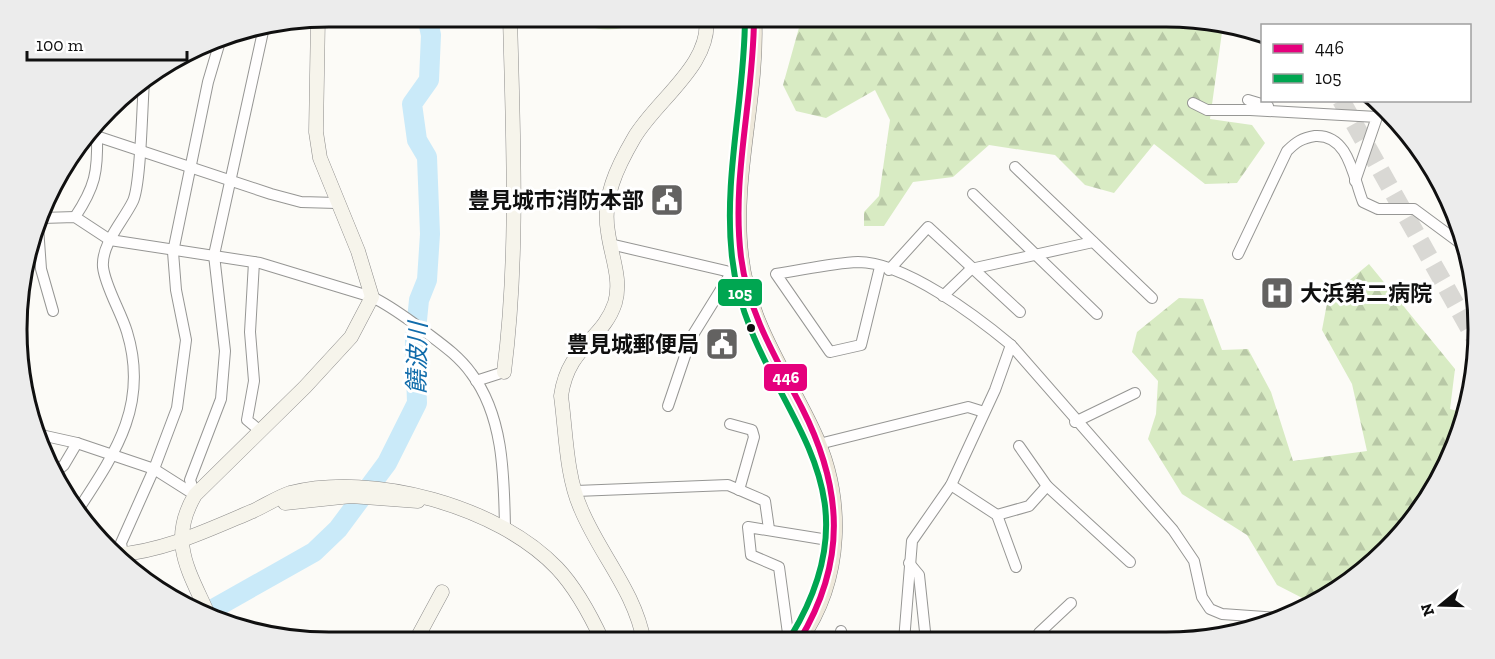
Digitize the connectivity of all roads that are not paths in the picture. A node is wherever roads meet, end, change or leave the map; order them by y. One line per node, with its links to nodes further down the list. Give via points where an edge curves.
1 (510, 27): 42 (street, via 514,275)
2 (706, 27): 26 (street, via 699,56 645,120 616,173 606,207)
3 (754, 27): 34 (main road)
4 (318, 28): 19 (street, via 316,132 320,158)
5 (262, 35): 16 (street)
6 (218, 48): 14 (street)
7 (143, 91): 13 (street)
8 (1248, 100): 10 (street)
9 (1193, 103): 10 (street, via 1207,110)
10 (1289, 112): 17 (street, via 1377,117)
11 (97, 136): 13 (street)
12 (94, 139): 20 (street, via 98,170)
13 (139, 148): 14 (street); 23 (street, via 135,198)
14 (191, 167): 16 (street); 27 (street)
15 (1016, 167): 24 (street)
16 (230, 179): 19 (street, via 301,202); 29 (street)
17 (1355, 181): 22 (street, via 1363,202 1378,208 1414,209); 28 (street, via 1338,142 1329,136 1298,139 1287,151)
18 (973, 194): 30 (street)
19 (337, 203): 36 (street)
20 (75, 217): 21 (street); 23 (street)
21 (49, 218)
22 (1454, 239)
23 (110, 240): 27 (street); 54 (street, via 103,266 132,354 133,399)
24 (1093, 242): 30 (street); 37 (street)
25 (39, 244): 38 (street, via 41,269)
26 (610, 244): 34 (street, via 726,271); 60 (street, via 617,280 614,305 572,362 563,382 564,417)
27 (173, 252): 29 (street); 56 (street, via 186,340 177,408)
28 (1238, 254)
29 (214, 255): 31 (street); 61 (street, via 225,351 222,389 190,480)
30 (1036, 255): 33 (street); 40 (street)
31 (254, 262): 36 (street); 49 (street, via 250,332 254,381 247,420)
32 (885, 268): 32 (street, via 860,262 776,274 830,352 861,345); 33 (street, via 928,227); 35 (street, via 914,278)
33 (971, 269): 35 (street); 39 (street)
34 (737, 277): 45 (street, via 691,338); 52 (main road)
35 (943, 296): 41 (street)
36 (372, 297): 43 (street, via 388,304 454,353); 49 (street, via 351,337)
37 (1152, 298)
38 (53, 311)
39 (1020, 312)
40 (1097, 314)
41 (1011, 345): 46 (street); 47 (street)
42 (504, 372): 43 (street)
43 (476, 381): 64 (street, via 503,458)
44 (1135, 393): 47 (street)
45 (668, 406)
46 (984, 412): 52 (street, via 968,407); 57 (street)
47 (1076, 422): 76 (street, via 1173,530 1194,561 1202,597 1210,609 1222,614)
48 (730, 424): 59 (street, via 752,430 754,438)
49 (259, 430): 61 (street)
50 (47, 436): 51 (street)
51 (78, 443): 54 (street); 55 (street)
52 (819, 444): 67 (main road, via 834,501)
53 (1019, 446): 58 (street)
54 (115, 454): 56 (street); 62 (street)
55 (61, 468)
56 (154, 469): 61 (street); 68 (street)
57 (951, 485): 63 (street); 71 (street, via 912,541)
58 (1047, 486): 63 (street, via 1029,506); 70 (street)
59 (739, 490): 60 (street, via 728,485); 65 (street, via 765,501)
60 (576, 491): 79 (street, via 588,524 628,595)
61 (195, 495): 66 (street, via 183,518)
62 (82, 504)
63 (997, 515): 72 (street)
64 (505, 529): 66 (street, via 435,502 392,495 298,496); 78 (street, via 557,568)
65 (769, 529): 67 (street); 80 (street, via 748,527 751,555 779,567)
66 (181, 541): 69 (street); 75 (street)
67 (835, 544): 81 (main road, via 822,598)
68 (121, 548)
69 (129, 556)
70 (1130, 562)
71 (909, 563): 82 (street); 83 (street, via 919,575)
72 (1016, 567)
73 (442, 592): 77 (street)
74 (1071, 603): 84 (street)
75 (204, 604)
76 (1261, 617)
77 (420, 632)
78 (598, 632)
79 (641, 632)
80 (788, 632)
81 (804, 632)
82 (905, 632)
83 (925, 632)
84 (1040, 632)

